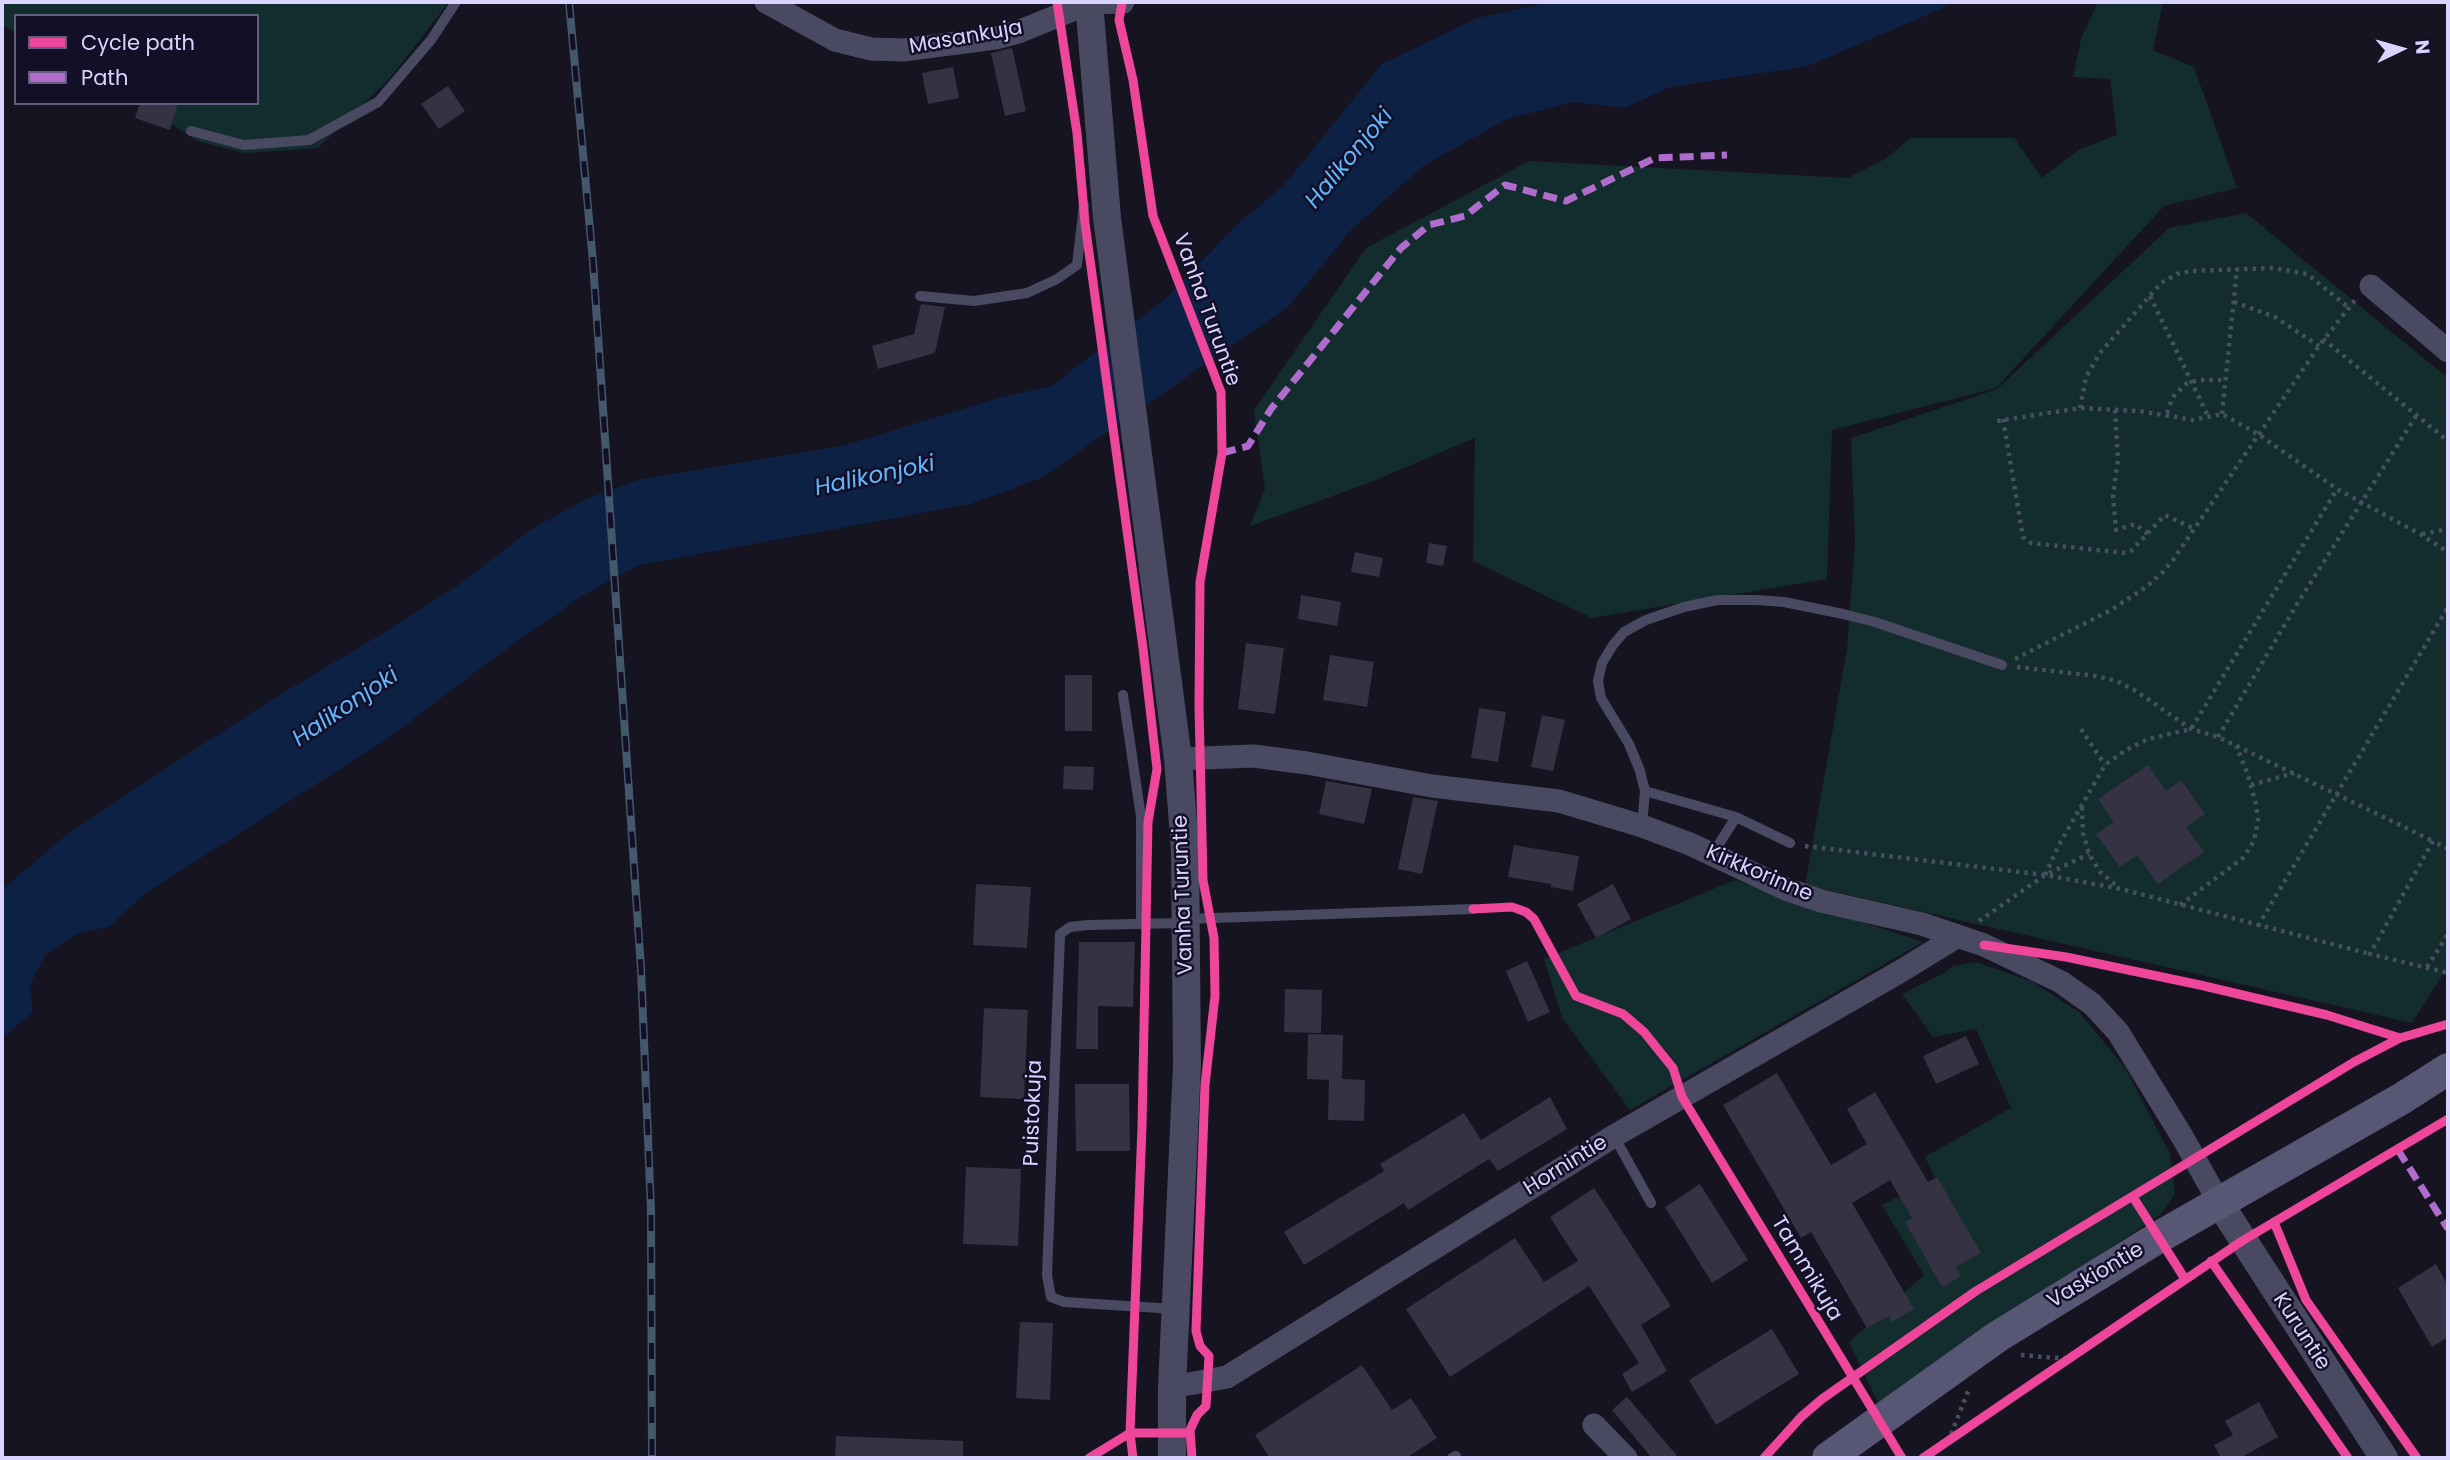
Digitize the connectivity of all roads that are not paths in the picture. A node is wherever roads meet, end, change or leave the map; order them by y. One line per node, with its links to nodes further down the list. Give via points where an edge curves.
1 (456, 2): 5 (lane, via 379,102 309,141 244,145)
2 (766, 2): 3 (street, Masankuja, via 835,40 871,49 903,50 995,38)
3 (1089, 2): 4 (street); 6 (street, Vanha Turuntie)
4 (1123, 2)
5 (191, 131)
6 (1095, 212): 8 (lane, via 1077,265 1057,279 1027,293 974,301); 12 (street, Vanha Turuntie, via 1149,533)
7 (2371, 286): 9 (street)
8 (920, 296)
9 (2448, 351)
10 (2002, 665): 13 (lane, via 1875,622 1784,602 1717,600 1658,615 1618,638 1602,663 1598,681 1601,698 1632,751)
11 (1123, 695): 20 (lane, via 1141,817)
12 (1178, 759): 15 (street, Kirkkorinne, via 1253,756 1307,762 1432,786 1559,801); 19 (street, Vanha Turuntie)
13 (1646, 791): 14 (lane); 15 (lane)
14 (1736, 817): 16 (lane); 17 (lane)
15 (1642, 826): 17 (street, Kirkkorinne)
16 (1790, 843)
17 (1712, 855): 21 (street, Kirkkorinne, via 1821,901)
18 (1473, 909): 19 (lane, Puistokuja)
19 (1186, 921): 20 (lane, Puistokuja); 26 (street, Vanha Turuntie, via 1187,1065)
20 (1141, 925): 26 (lane, Puistokuja, via 1070,927 1060,934 1047,1275 1051,1297 1064,1302)
21 (1966, 931): 23 (street, Hornintie); 25 (street, Kirkkorinne, via 2092,1004 2118,1032)
22 (2448, 1069): 25 (main road, Vaskiontie)
23 (1614, 1136): 24 (lane); 27 (street, Hornintie, via 1227,1377)
24 (1651, 1203)
25 (2220, 1204): 31 (main road, Vaskiontie, via 1997,1337); 32 (street, Kuruntie)
26 (1175, 1309): 27 (street, Vanha Turuntie)
27 (1172, 1387): 29 (street, Vanha Turuntie)
28 (1594, 1425): 30 (street)
29 (1172, 1458)
30 (1626, 1458)
31 (1828, 1458)
32 (2384, 1458)

